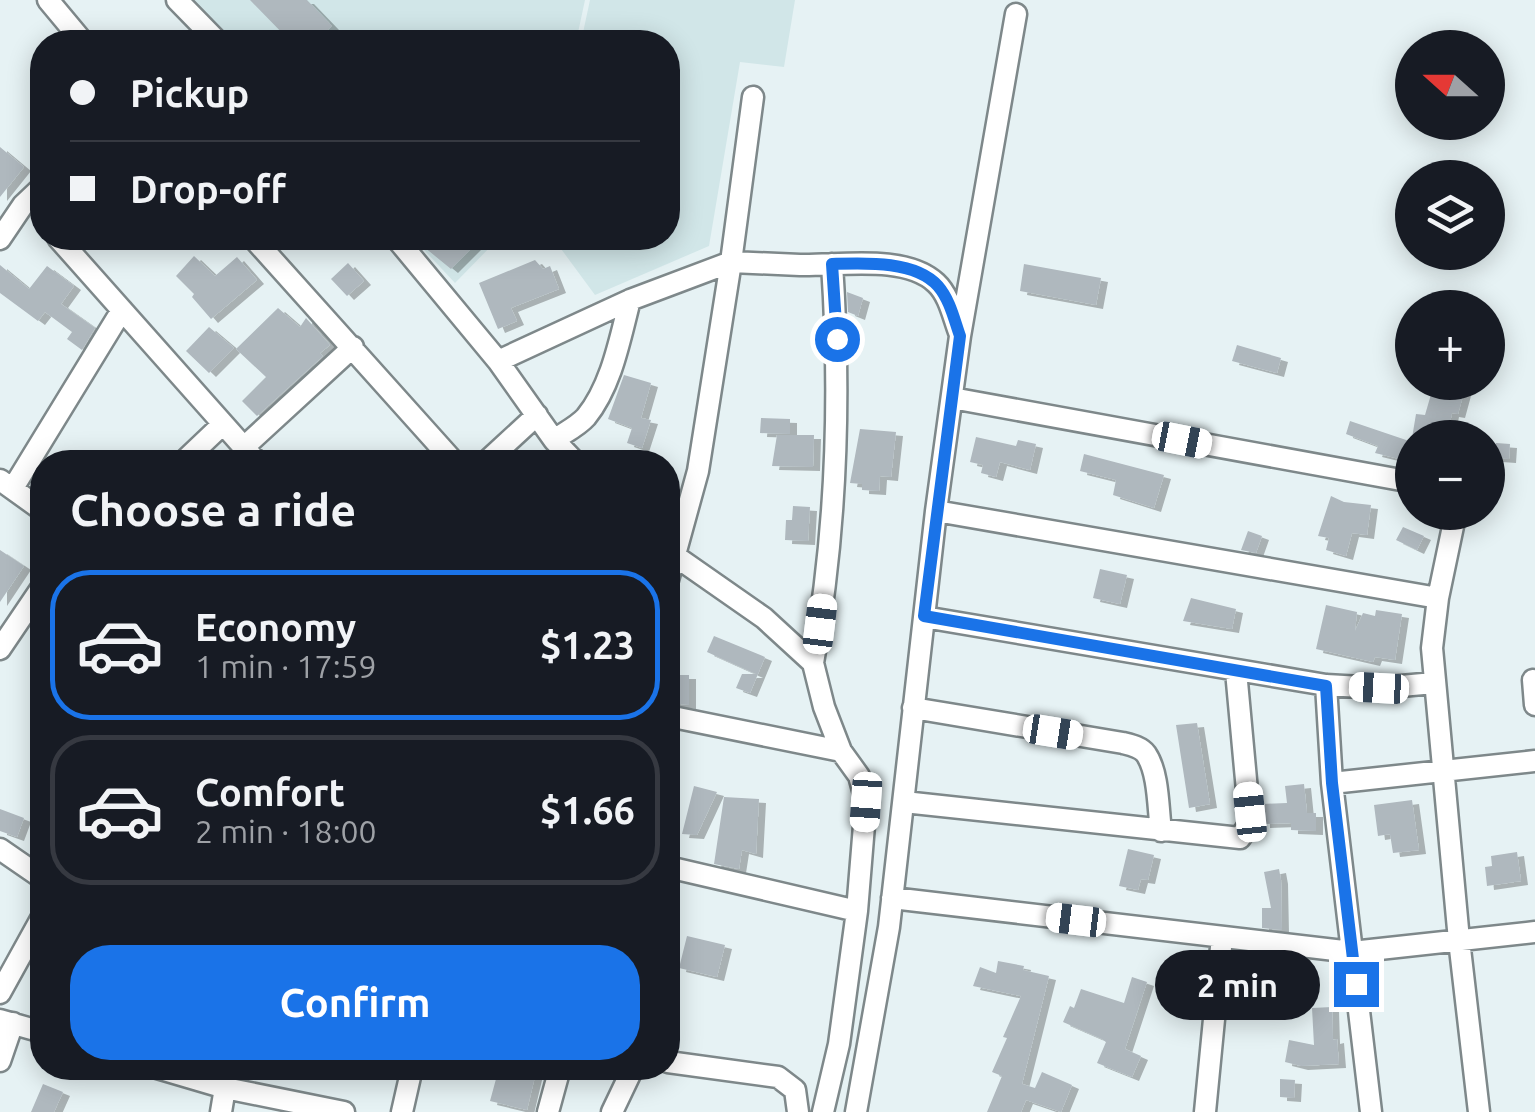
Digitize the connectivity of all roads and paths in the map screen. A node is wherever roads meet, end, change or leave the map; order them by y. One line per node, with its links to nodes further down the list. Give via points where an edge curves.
1 (48, 0): 4 (street)
2 (177, 0): 5 (street)
3 (1016, 14): 16 (street)
4 (72, 30)
5 (205, 30)
6 (753, 97): 12 (street)
7 (30, 200): 8 (street)
8 (0, 239)
9 (69, 250): 15 (street)
10 (264, 250): 17 (street)
11 (406, 250): 18 (street)
12 (731, 262): 13 (street); 14 (street); 33 (street, via 698,472)
13 (832, 264): 16 (street, via 890,265 936,282); 40 (street, via 836,489)
14 (630, 300): 18 (street); 22 (street, via 593,404)
15 (122, 310): 21 (street); 30 (street)
16 (960, 336): 19 (street)
17 (353, 347): 25 (street); 26 (street)
18 (498, 360): 20 (street)
19 (952, 398): 29 (street); 32 (street)
20 (537, 415): 22 (street); 27 (street)
21 (223, 424): 23 (street); 24 (street)
22 (554, 440): 28 (street)
23 (196, 450)
24 (246, 450)
25 (255, 450)
26 (443, 450)
27 (499, 450)
28 (564, 450)
29 (1395, 479)
30 (6, 484): 31 (street)
31 (30, 501)
32 (936, 511): 36 (street); 38 (street)
33 (680, 526)
34 (1452, 530): 36 (street)
35 (680, 559): 40 (street, via 764,618)
36 (1438, 598): 43 (street)
37 (30, 605): 39 (street)
38 (924, 616): 41 (street); 46 (street)
39 (0, 649)
40 (813, 663): 48 (street)
41 (1236, 671): 44 (street); 53 (street, via 1250,812 1246,833 1232,838)
42 (1533, 680): 45 (street)
43 (1434, 683): 44 (street); 50 (street)
44 (1326, 686): 51 (street)
45 (1535, 705)
46 (913, 708): 52 (street); 53 (street, via 1140,749 1154,778)
47 (680, 718): 48 (street)
48 (842, 751): 58 (street, via 866,802)
49 (1535, 760): 50 (street)
50 (1443, 772): 51 (street); 62 (street)
51 (1332, 783): 63 (street)
52 (904, 802): 53 (street); 57 (street)
53 (1161, 831)
54 (0, 848): 55 (street)
55 (30, 869)
56 (680, 871): 58 (street)
57 (892, 898): 60 (street); 80 (street)
58 (857, 911): 79 (street)
59 (1535, 932): 62 (street)
60 (1222, 937): 63 (street); 81 (street)
61 (30, 939): 64 (street)
62 (1459, 940): 63 (street); 83 (street)
63 (1352, 952): 82 (street)
64 (0, 993)
65 (6, 1022): 66 (street)
66 (0, 1060)
67 (680, 1064): 78 (street, via 778,1077 794,1090)
68 (197, 1080): 72 (street)
69 (409, 1080): 75 (street)
70 (557, 1080): 76 (street)
71 (627, 1080): 77 (street)
72 (224, 1088): 73 (street); 74 (street)
73 (220, 1112)
74 (344, 1112)
75 (402, 1112)
76 (548, 1112)
77 (612, 1112)
78 (798, 1112)
79 (823, 1112)
80 (856, 1112)
81 (1204, 1112)
82 (1371, 1112)
83 (1479, 1112)

